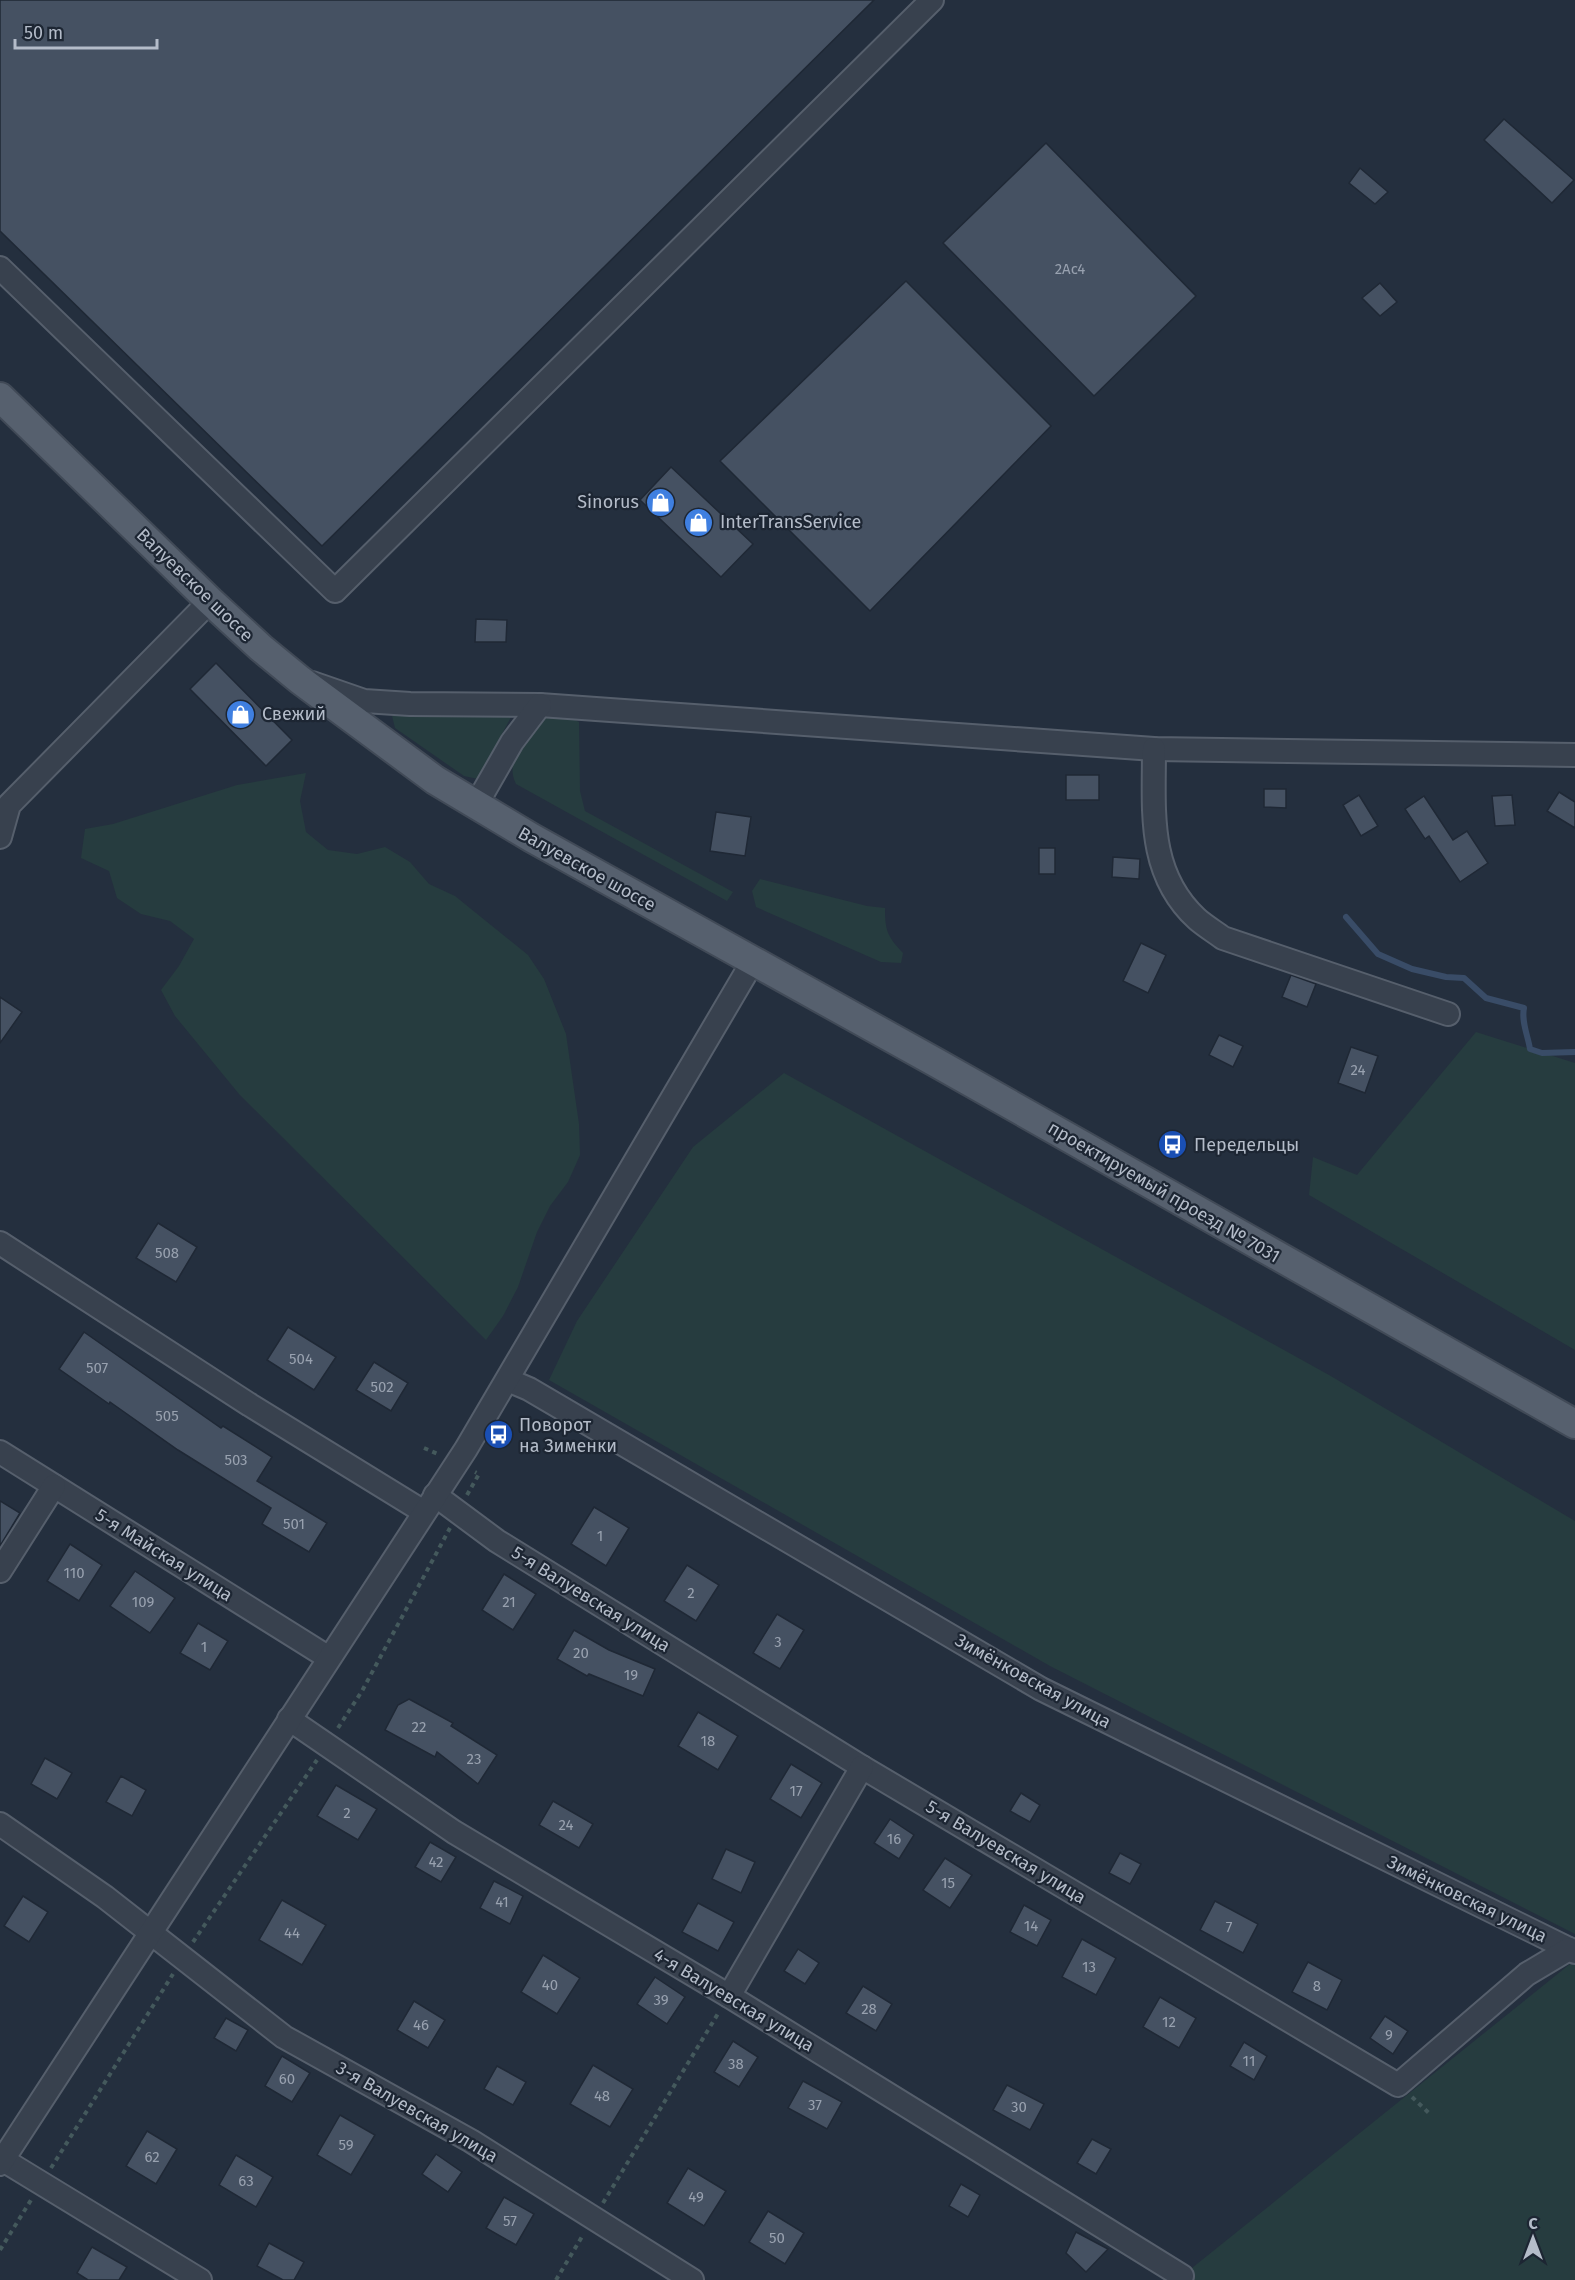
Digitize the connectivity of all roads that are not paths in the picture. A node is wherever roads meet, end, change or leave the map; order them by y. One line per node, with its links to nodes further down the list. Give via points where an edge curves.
1 (932, 0): 2 (street, via 335,591)
2 (0, 268)
3 (0, 397): 4 (main road, Валуевское шоссе)
4 (210, 601): 5 (main road, Валуевское шоссе); 10 (street, via 9,805)
5 (300, 680): 6 (street, via 364,700); 9 (main road, Валуевское шоссе)
6 (540, 705): 7 (street); 9 (street, via 512,742)
7 (1154, 749): 8 (street); 12 (street, via 1156,845 1176,893 1196,918 1223,938)
8 (1575, 755)
9 (476, 806): 11 (main road, Валуевское шоссе)
10 (0, 837)
11 (753, 961): 14 (street); 15 (main road, проектируемый проезд № 7031)
12 (1448, 1014)
13 (0, 1243): 18 (street, 5-я Валуевская улица, via 250,1405)
14 (508, 1380): 18 (street); 25 (street, Зимёнковская улица, via 1041,1689)
15 (1575, 1424)
16 (0, 1452): 17 (street, 5-я Майская улица)
17 (54, 1486): 19 (street); 20 (street, 5-я Майская улица)
18 (430, 1503): 20 (street); 22 (street, 5-я Валуевская улица, via 459,1512 497,1541)
19 (0, 1571)
20 (329, 1658): 21 (street)
21 (289, 1719): 24 (street); 26 (street, 4-я Валуевская улица, via 454,1832)
22 (862, 1767): 25 (street, 5-я Валуевская улица, via 1398,2085 1527,1974); 26 (street)
23 (0, 1824): 24 (street, 3-я Валуевская улица)
24 (151, 1932): 27 (street); 30 (street, 3-я Валуевская улица, via 284,2037 471,2141)
25 (1572, 1951)
26 (729, 1996): 28 (street, 4-я Валуевская улица)
27 (1, 2160): 29 (street)
28 (1182, 2276)
29 (200, 2280)
30 (692, 2280)

